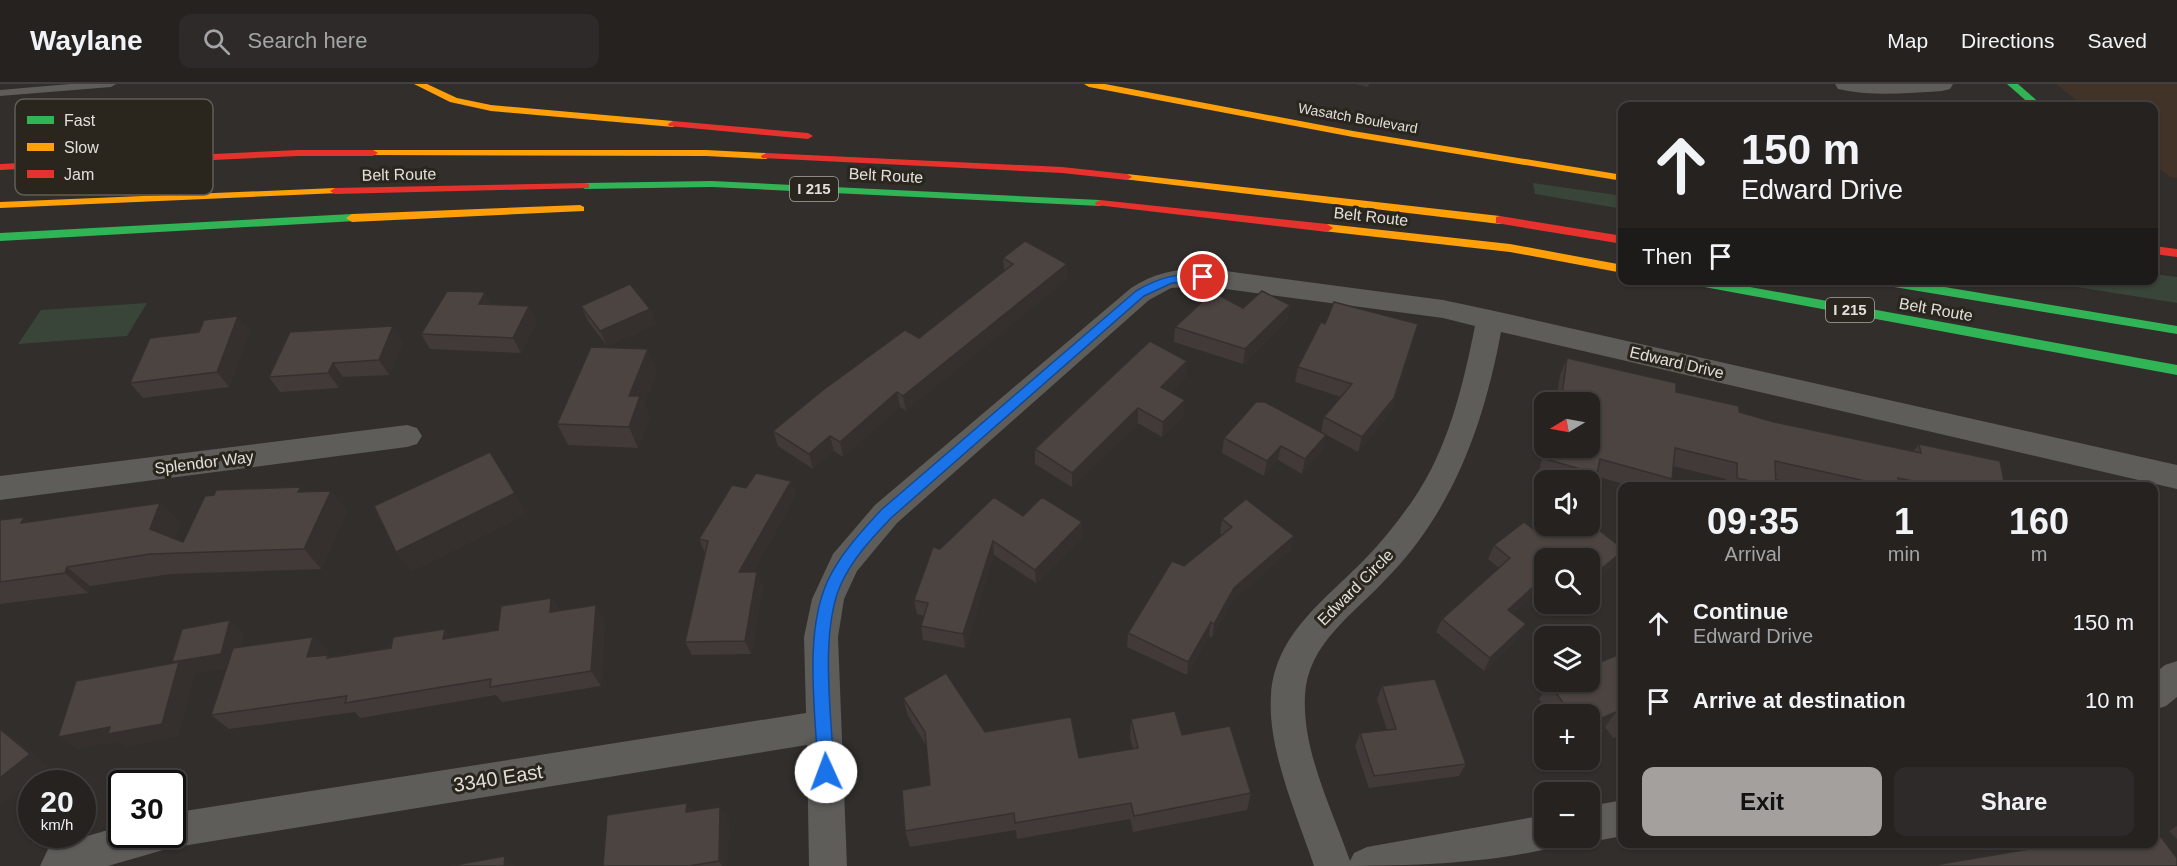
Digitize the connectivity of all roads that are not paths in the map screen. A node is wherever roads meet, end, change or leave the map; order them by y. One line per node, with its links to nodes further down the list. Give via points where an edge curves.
1 (111, 84): 7 (lane)
2 (419, 84): 9 (main road, via 454,100 491,108)
3 (1089, 84): 14 (main road, Wasatch Boulevard, via 1353,134)
4 (1845, 84): 5 (street)
5 (1942, 84)
6 (2012, 84): 8 (main road)
7 (0, 93)
8 (2033, 102)
9 (821, 137)
10 (1031, 154): 19 (main road, via 1281,184)
11 (213, 157): 19 (main road, Belt Route / I 215, via 298,153 706,153 1062,170)
12 (15, 166): 13 (main road, Belt Route / I 215)
13 (0, 167)
14 (1618, 177)
15 (1083, 201): 16 (main road); 17 (main road, Belt Route / I 215, via 712,184 295,192); 24 (main road, Belt Route / I 215, via 1510,248)
16 (815, 203)
17 (0, 205)
18 (591, 209): 20 (main road, via 270,221)
19 (1496, 219): 21 (main road, Belt Route / I 215)
20 (0, 237)
21 (1618, 239)
22 (2158, 251): 23 (main road)
23 (2177, 253)
24 (1618, 268)
25 (1715, 285): 29 (main road, Belt Route / I 215)
26 (1906, 285): 28 (main road, Belt Route / I 215)
27 (1490, 319): 31 (street, Edward Drive); 35 (street, Edward Drive, via 1354,296 1203,277 1160,282 1140,294 886,514 857,545 835,581 824,619); 43 (street, Edward Circle, via 1472,407 1445,475 1401,539 1374,571 1314,628 1295,659 1288,697 1290,724)
28 (2177, 330)
29 (2177, 370)
30 (407, 436): 32 (street, Splendor Way)
31 (2177, 477)
32 (0, 488)
33 (2177, 676): 34 (street)
34 (2158, 692)
35 (824, 726): 38 (street, 3340 East); 42 (street)
36 (1618, 819): 37 (street)
37 (1600, 822)
38 (186, 829)
39 (1534, 834): 44 (street)
40 (112, 848): 41 (street)
41 (61, 863)
42 (828, 866)
43 (1333, 866)
44 (1366, 866)

